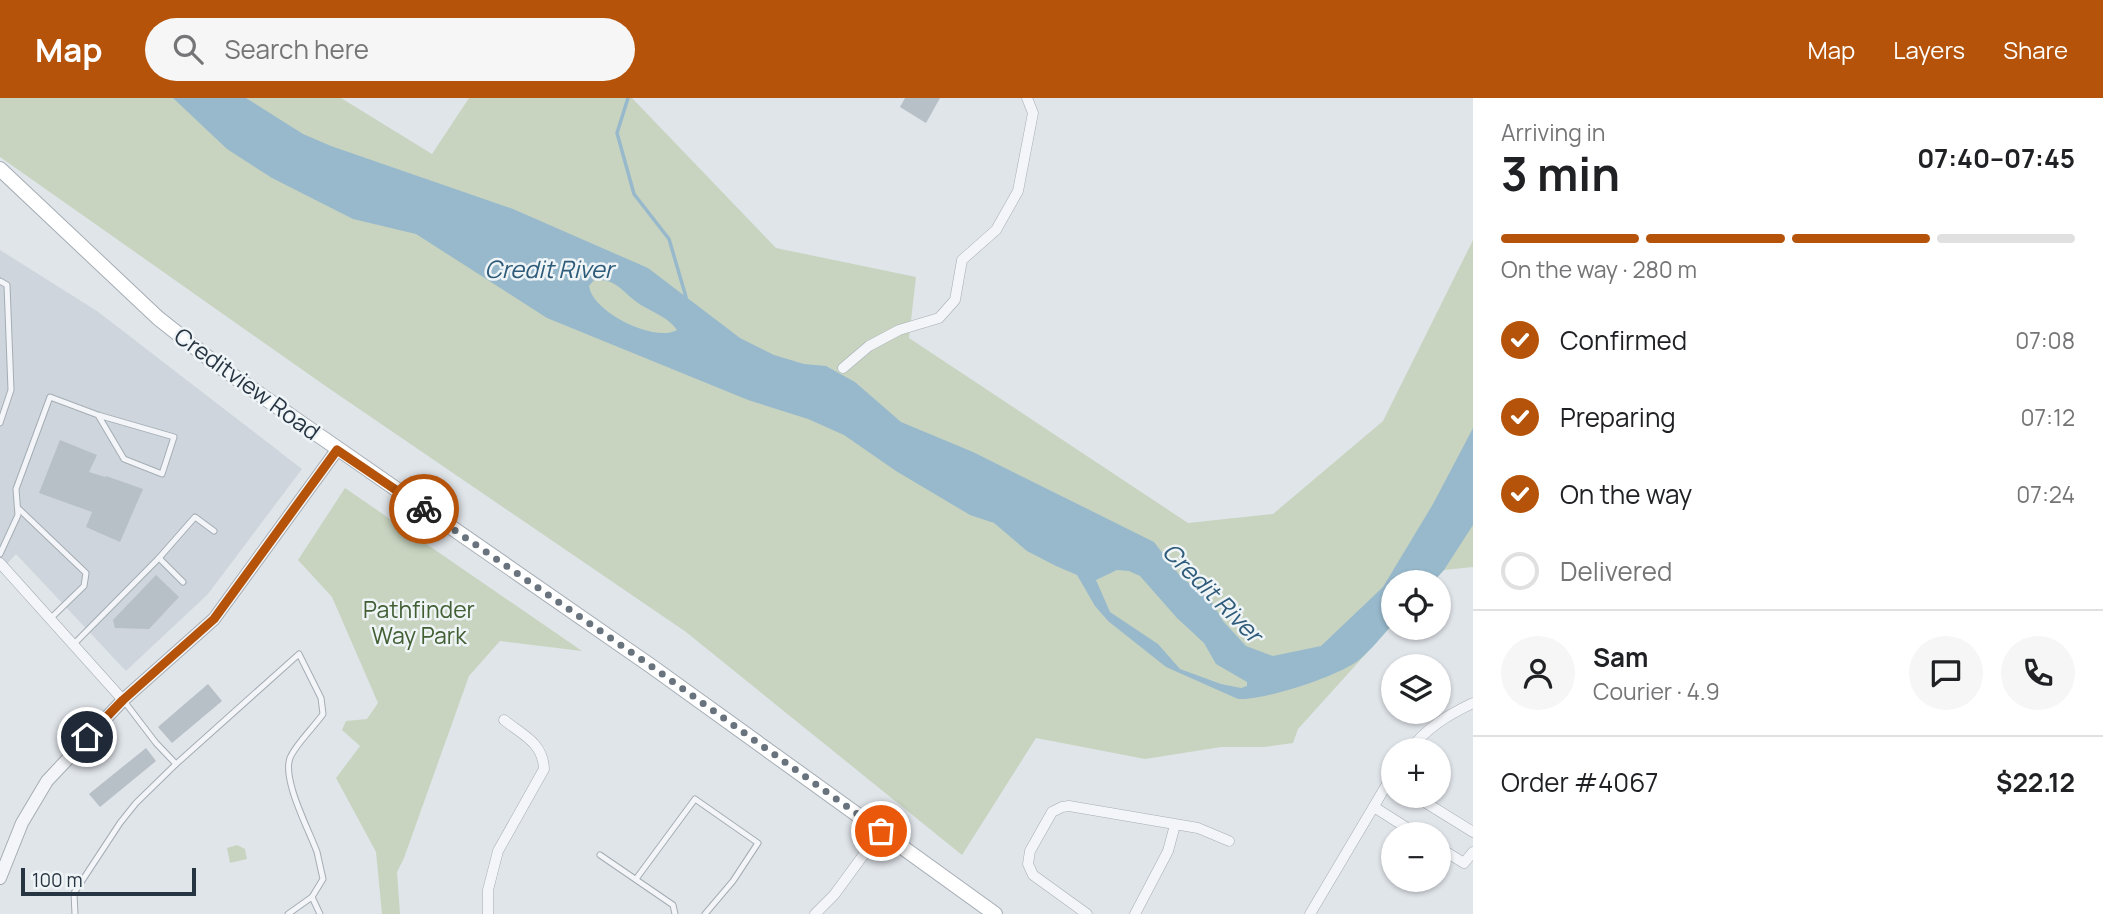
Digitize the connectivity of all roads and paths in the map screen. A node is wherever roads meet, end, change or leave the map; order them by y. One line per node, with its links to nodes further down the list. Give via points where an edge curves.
1 (1027, 98): 4 (street, via 1033,113 1018,191 996,230 962,260 955,300 939,318 899,330 869,346)
2 (0, 169): 7 (main road, Creditview Road, via 158,318)
3 (0, 281): 6 (lane, via 7,285 11,390)
4 (843, 368)
5 (98, 415): 5 (lane, via 174,437 162,474 124,460); 8 (lane, via 50,397 16,489)
6 (0, 423)
7 (337, 450): 16 (street, via 214,619); 26 (main road, Creditview Road)
8 (19, 509): 10 (lane); 14 (lane, via 86,573 84,586)
9 (214, 531): 11 (lane, via 195,517)
10 (0, 554)
11 (159, 558): 13 (lane); 15 (lane)
12 (0, 563): 14 (street)
13 (183, 582)
14 (50, 619): 15 (street)
15 (74, 644): 16 (street)
16 (123, 700): 20 (lane); 32 (street, via 47,781 22,823)
17 (1473, 703): 19 (street, via 1445,717)
18 (504, 720): 38 (street, via 538,747 544,769 498,851 488,890)
19 (1420, 738)
20 (176, 764): 34 (lane, via 299,654 321,698 323,714 288,761 294,797 323,879); 35 (lane, via 120,823 74,893)
21 (1381, 796): 22 (street)
22 (1374, 807): 24 (street); 45 (street)
23 (1434, 808): 27 (street)
24 (1398, 822)
25 (1175, 825): 28 (street, via 1198,828); 43 (street, via 1069,806 1052,813 1029,853 1029,869); 44 (street, via 1168,851)
26 (881, 831): 41 (street); 42 (main road, Creditview Road)
27 (1473, 832)
28 (1229, 841)
29 (1473, 852): 31 (street, via 1464,863)
30 (600, 855): 33 (lane)
31 (1451, 855)
32 (0, 878)
33 (636, 879): 39 (lane, via 673,905); 40 (lane, via 695,799 758,843)
34 (313, 897): 36 (lane); 37 (lane)
35 (75, 914)
36 (288, 914)
37 (320, 914)
38 (488, 914)
39 (675, 914)
40 (705, 914)
41 (815, 914)
42 (995, 914)
43 (1087, 914)
44 (1135, 914)
45 (1310, 914)

